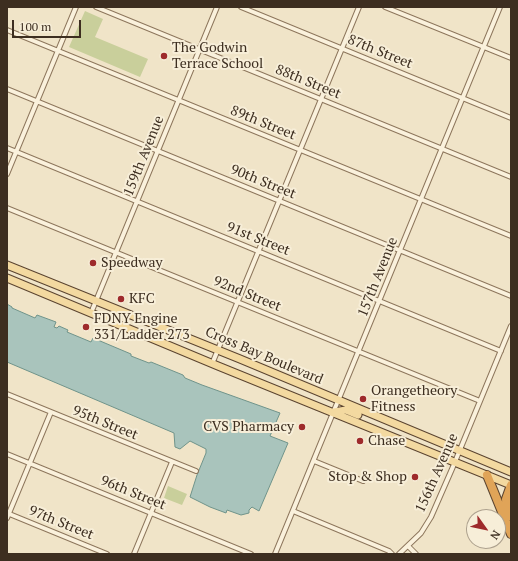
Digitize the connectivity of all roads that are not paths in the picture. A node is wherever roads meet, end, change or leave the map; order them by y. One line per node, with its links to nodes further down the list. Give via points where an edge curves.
1 (76, 7): 12 (street)
2 (96, 7): 11 (street, 88th Street)
3 (217, 7): 11 (street, 159th Avenue)
4 (241, 7): 10 (street, 87th Street)
5 (358, 7): 10 (street)
6 (385, 7): 9 (street)
7 (500, 7): 9 (street, 157th Avenue)
8 (7, 30): 12 (street, 89th Street)
9 (484, 47): 13 (street); 15 (street, 157th Avenue)
10 (342, 48): 15 (street, 87th Street); 16 (street)
11 (200, 49): 16 (street, 88th Street); 17 (street, 159th Avenue)
12 (58, 50): 17 (street, 89th Street); 18 (street)
13 (511, 58)
14 (7, 89): 18 (street, 90th Street)
15 (463, 98): 19 (street, 87th Street); 21 (street, 157th Avenue)
16 (321, 99): 21 (street, 88th Street); 22 (street)
17 (179, 100): 22 (street, 89th Street); 23 (street, 159th Avenue)
18 (37, 101): 23 (street, 90th Street); 24 (street)
19 (511, 118)
20 (7, 148): 24 (street, 91st Street)
21 (442, 149): 26 (street, 88th Street); 28 (street, 157th Avenue)
22 (300, 150): 27 (street); 28 (street, 89th Street)
23 (158, 151): 27 (street, 90th Street); 29 (street, 159th Avenue)
24 (16, 152): 25 (street); 29 (street, 91st Street)
25 (7, 174)
26 (511, 177)
27 (279, 200): 32 (street, 90th Street); 33 (street)
28 (421, 200): 31 (street, 89th Street); 32 (street, 157th Avenue)
29 (137, 202): 33 (street, 91st Street); 34 (street, 159th Avenue)
30 (7, 208): 34 (street, 92nd Street)
31 (511, 236)
32 (400, 250): 37 (street, 90th Street); 39 (street, 157th Avenue)
33 (258, 251): 39 (street, 91st Street); 40 (street)
34 (116, 252): 38 (street, 159th Avenue); 40 (street, 92nd Street)
35 (7, 265): 38 (main road, Cross Bay Boulevard)
36 (7, 278): 41 (main road, Cross Bay Boulevard)
37 (511, 296)
38 (96, 301): 41 (street, 159th Avenue); 43 (main road, Cross Bay Boulevard)
39 (380, 301): 44 (street, 91st Street); 45 (street, 157th Avenue)
40 (237, 302): 43 (street); 45 (street, 92nd Street)
41 (91, 313): 46 (main road, Cross Bay Boulevard)
42 (511, 326): 44 (street, 156th Avenue)
43 (218, 350): 46 (street); 48 (main road, Cross Bay Boulevard)
44 (501, 351): 49 (street, 156th Avenue)
45 (359, 352): 48 (street, 157th Avenue); 49 (street, 92nd Street)
46 (212, 364): 51 (main road, Cross Bay Boulevard)
47 (7, 394): 50 (street, 95th Street)
48 (338, 401): 51 (street, 157th Avenue); 52 (main road, Cross Bay Boulevard)
49 (480, 401): 53 (street, 156th Avenue)
50 (51, 412): 56 (street, 95th Street); 58 (street)
51 (334, 412): 52 (main road, via 346,410 399,431); 55 (street, 157th Avenue); 57 (main road, Cross Bay Boulevard)
52 (406, 429): 53 (main road, Cross Bay Boulevard)
53 (459, 451): 57 (street, 156th Avenue); 60 (main road, Cross Bay Boulevard)
54 (7, 454): 58 (street, 96th Street)
55 (314, 461): 62 (street); 64 (street, 157th Avenue)
56 (172, 462): 59 (street, 95th Street); 65 (street)
57 (455, 462): 61 (main road, Cross Bay Boulevard); 68 (street, 156th Avenue, via 428,522)
58 (30, 463): 65 (street, 96th Street); 66 (street)
59 (196, 471)
60 (511, 472)
61 (487, 475): 63 (main road, Cross Bay Boulevard); 67 (highway)
62 (363, 481)
63 (511, 485): 67 (highway, via 506,507)
64 (293, 511): 72 (street, 157th Avenue); 73 (street)
65 (151, 513): 70 (street); 71 (street, 96th Street)
66 (8, 515): 69 (street, 97th Street)
67 (511, 533)
68 (408, 546): 74 (street, 156th Avenue); 75 (street)
69 (107, 554)
70 (134, 554)
71 (251, 554)
72 (275, 554)
73 (392, 554)
74 (400, 554)
75 (416, 554)

